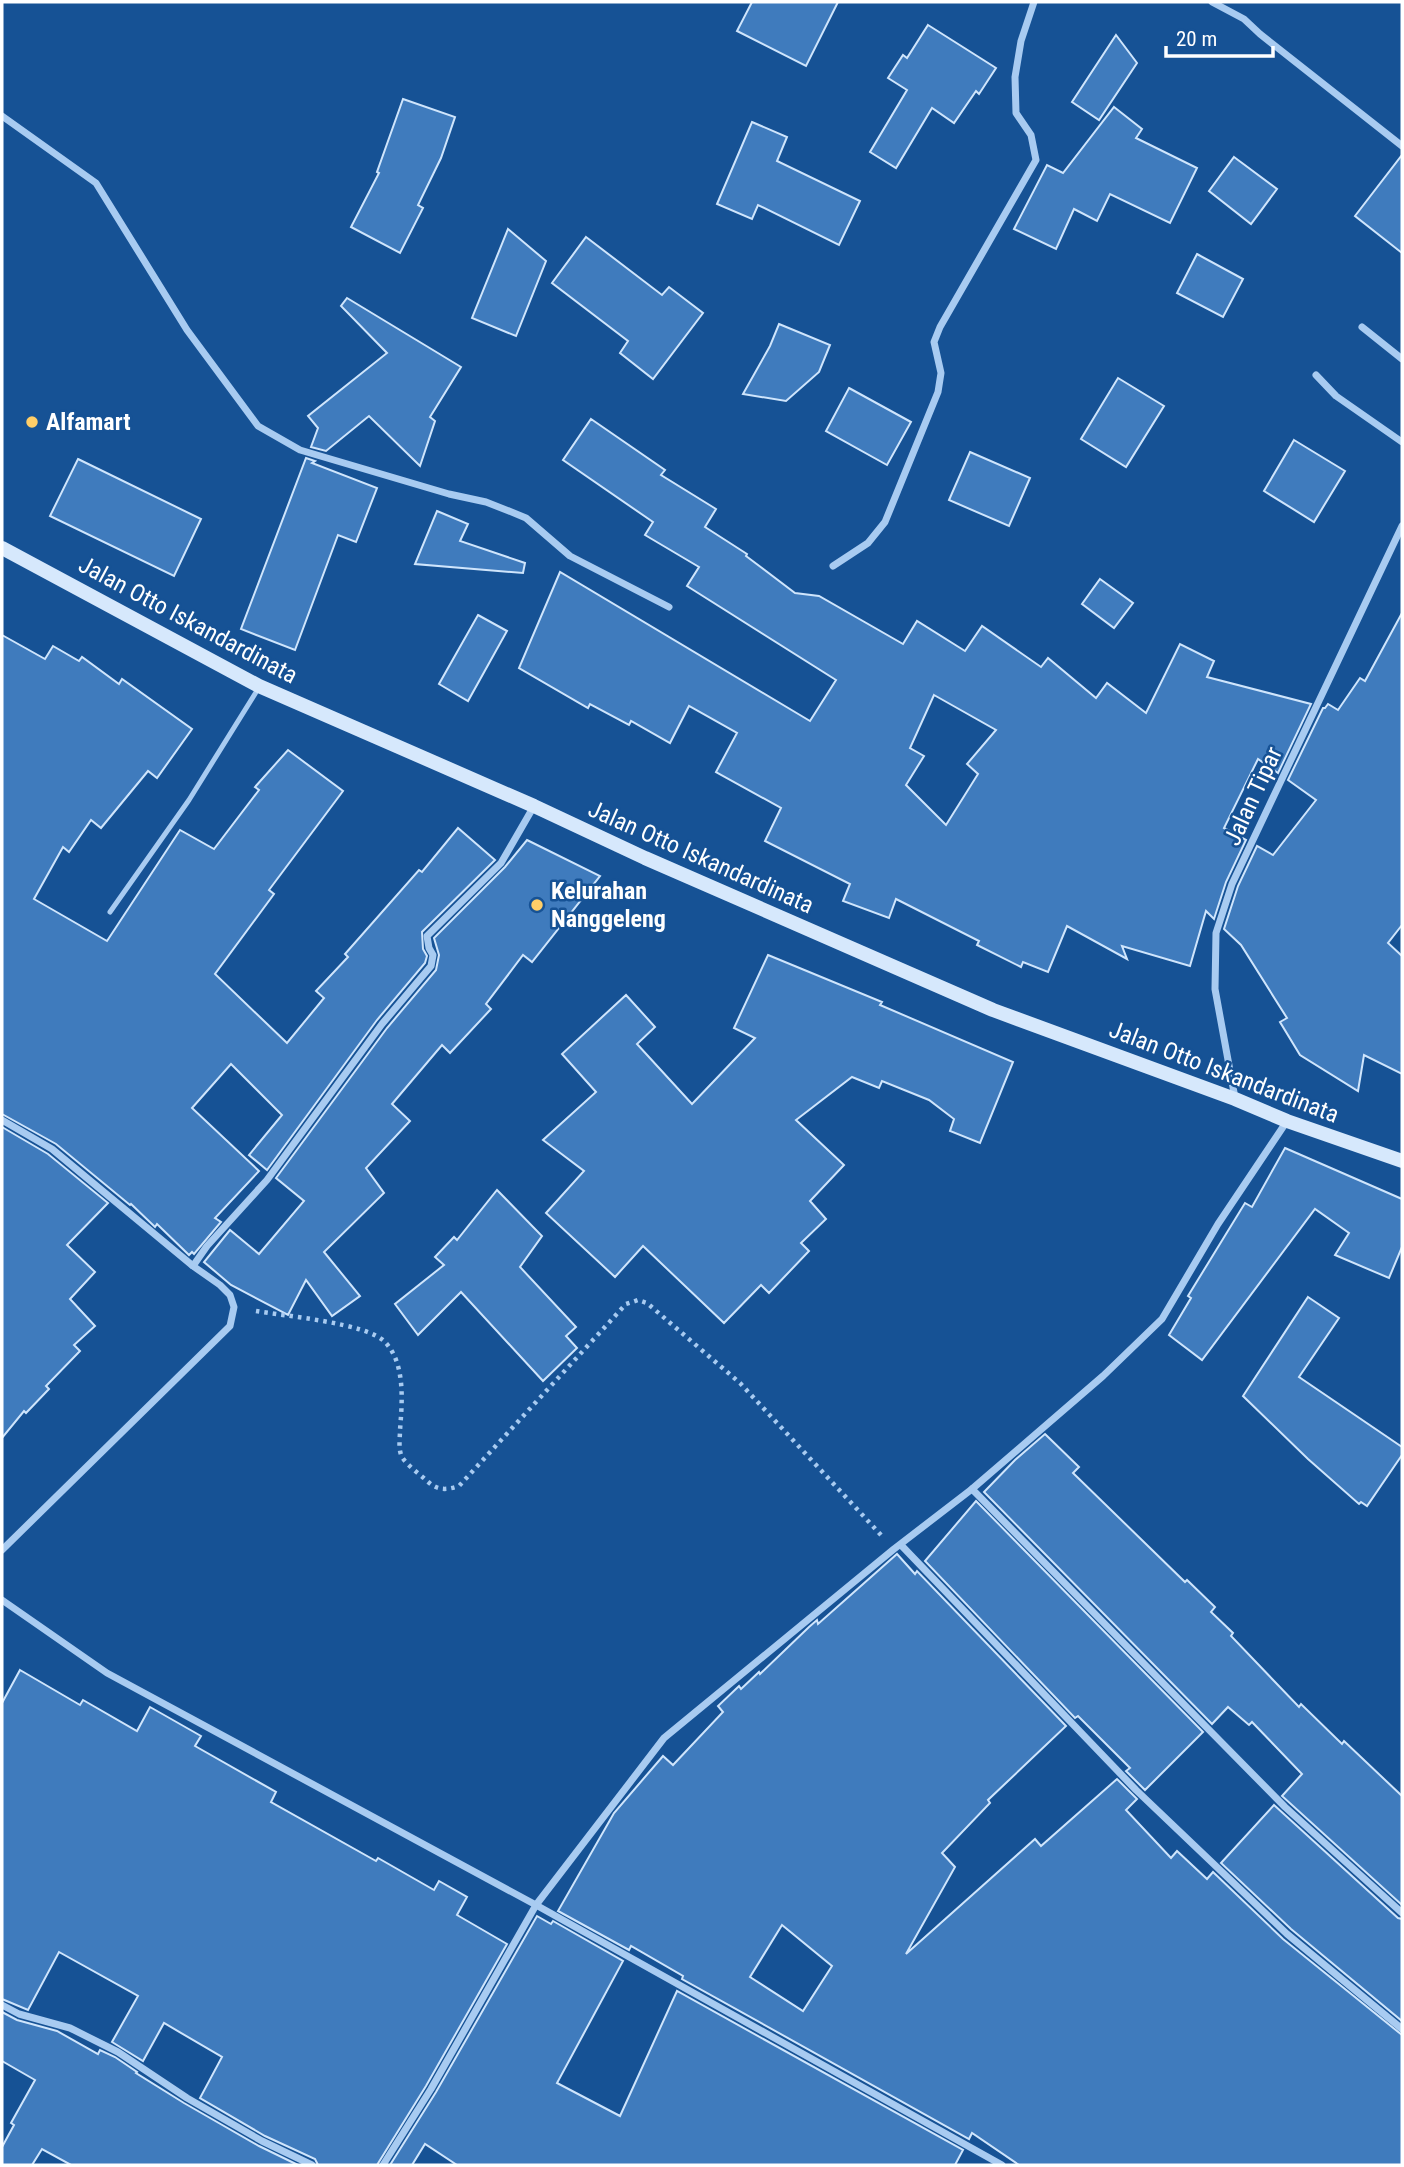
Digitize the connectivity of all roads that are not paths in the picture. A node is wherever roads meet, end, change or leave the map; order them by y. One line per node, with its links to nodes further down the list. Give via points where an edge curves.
1 (1034, 2): 11 (street, via 1014,77 1016,113 1031,135 1036,160 940,327 934,342 941,373 937,392 884,522 868,542)
2 (1212, 2): 4 (street, via 1244,19)
3 (2, 116): 12 (street, via 96,183 187,330 258,426 300,450 486,502 526,518 570,556)
4 (1402, 146)
5 (1362, 327): 6 (street)
6 (1402, 359)
7 (1316, 375): 8 (street, via 1336,396)
8 (1402, 442)
9 (1402, 526): 16 (street, Jalan Tipar, via 1223,907 1216,933 1216,989)
10 (2, 548): 13 (main road, Jalan Otto Iskandardinata)
11 (834, 566)
12 (669, 607)
13 (259, 686): 14 (main road, Jalan Otto Iskandardinata); 15 (lane, via 189,800)
14 (534, 806): 16 (main road, Jalan Otto Iskandardinata, via 993,1010); 20 (street, via 502,863 427,936 431,966 267,1180)
15 (110, 912)
16 (1235, 1099): 18 (main road, Jalan Otto Iskandardinata)
17 (2, 1120): 20 (street, via 52,1149)
18 (1287, 1121): 19 (main road, Jalan Otto Iskandardinata); 21 (street, via 1218,1224 1162,1320)
19 (1402, 1161)
20 (193, 1265): 23 (street, via 230,1295 234,1307 230,1326)
21 (972, 1489): 22 (street); 26 (street, via 1285,1807)
22 (897, 1547): 25 (street, via 664,1738); 28 (street, via 1136,1790 1287,1934)
23 (2, 1550)
24 (2, 1600): 25 (street, via 107,1674)
25 (536, 1906): 30 (street, via 432,2089); 31 (street)
26 (1402, 1913)
27 (2, 2005): 29 (street, via 70,2028 118,2052 187,2098)
28 (1402, 2029)
29 (312, 2165)
30 (383, 2165)
31 (1002, 2165)

